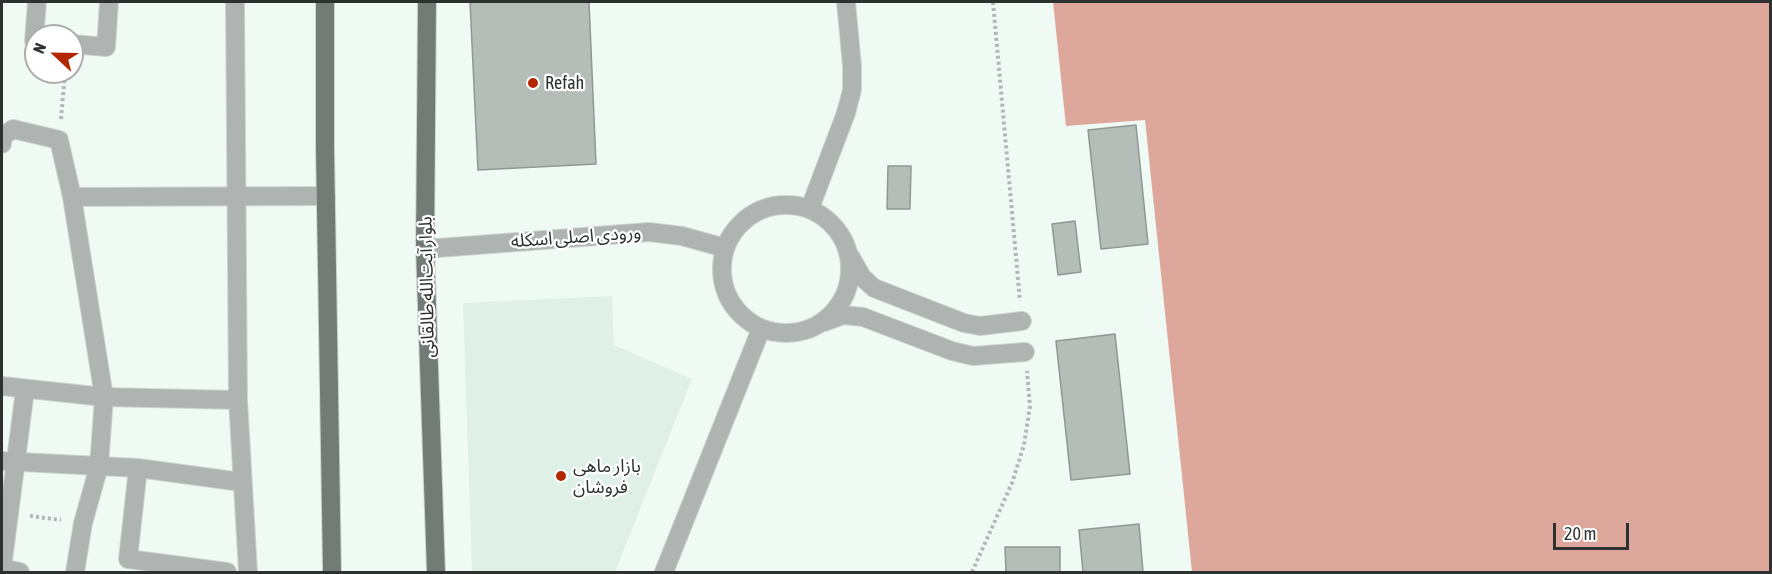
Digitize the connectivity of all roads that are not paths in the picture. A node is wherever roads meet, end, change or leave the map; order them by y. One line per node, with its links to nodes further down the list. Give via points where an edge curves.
1 (37, 2): 7 (street)
2 (109, 2): 8 (street, via 106,47)
3 (235, 2): 13 (street)
4 (325, 2): 11 (main road)
5 (427, 2): 16 (main road, بلوار آیت‌الله طالقانی)
6 (846, 2): 14 (street, via 852,90)
7 (35, 24)
8 (84, 45)
9 (2, 137): 10 (street); 12 (street, via 13,129 59,140)
10 (2, 144)
11 (326, 196): 13 (street); 34 (main road)
12 (72, 197): 13 (street); 24 (street)
13 (235, 198): 25 (street)
14 (810, 208): 15 (street, via 788,204 765,207 746,218 731,234); 17 (street, via 841,234)
15 (725, 248): 16 (street, ورودی اصلی اسکله, via 650,232); 20 (street, via 721,278 728,300 742,317)
16 (425, 249): 35 (main road, بلوار آیت‌الله طالقانی)
17 (849, 253): 18 (street, via 862,277 874,288 964,323 980,326); 19 (street, via 846,293 835,311)
18 (1022, 321)
19 (820, 324): 20 (street, via 801,332 781,334); 21 (street, via 843,315 863,317 973,356)
20 (761, 329): 36 (street)
21 (1025, 352)
22 (2, 386): 23 (street)
23 (25, 390): 24 (street); 26 (street)
24 (104, 397): 25 (street); 27 (street)
25 (238, 400): 29 (street)
26 (10, 462): 27 (street); 30 (street, via 10,513 2,568)
27 (99, 466): 28 (street); 31 (street, via 83,523)
28 (138, 468): 29 (street); 32 (street, via 128,559)
29 (241, 482): 33 (street)
30 (20, 573)
31 (75, 573)
32 (227, 573)
33 (248, 573)
34 (332, 573)
35 (436, 573)
36 (664, 573)

